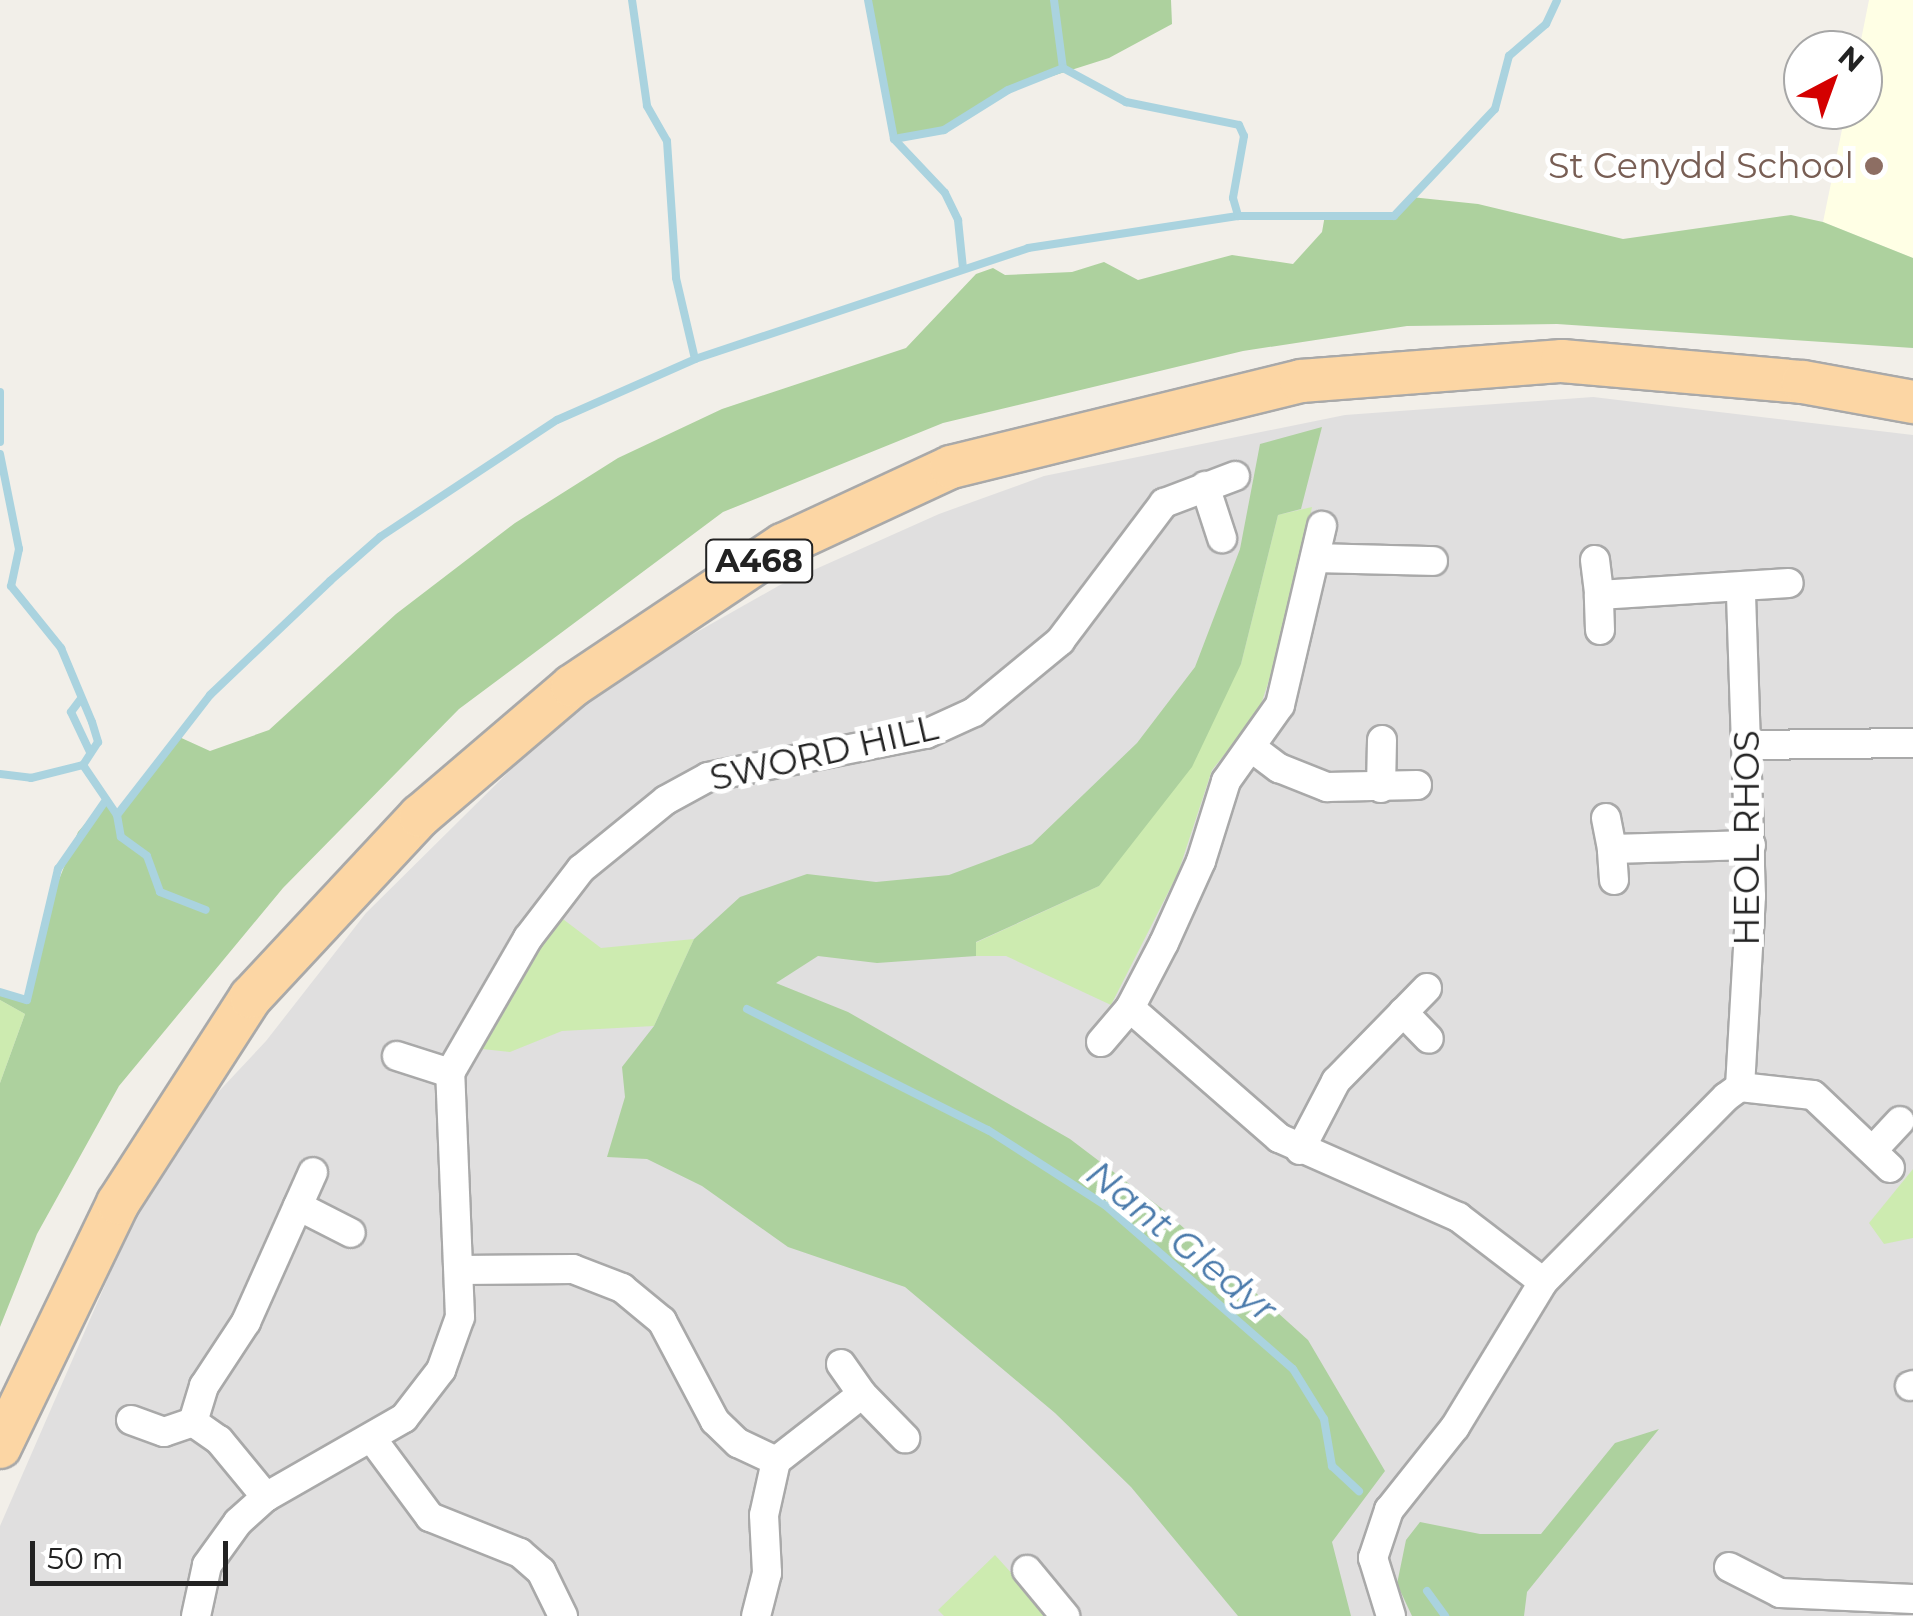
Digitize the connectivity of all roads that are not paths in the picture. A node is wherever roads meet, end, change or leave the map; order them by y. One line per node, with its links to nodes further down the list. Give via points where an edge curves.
1 (1913, 402): 44 (main road, A468, via 1803,382 1562,361 1300,381 951,467 783,545 572,686 420,816 251,997 118,1203)
2 (1235, 476): 3 (street, SWORD HILL)
3 (1205, 486): 5 (street); 29 (street, SWORD HILL, via 1154,512 1060,641 974,712 926,734 708,776 619,834 553,902)
4 (1322, 526): 6 (street)
5 (1222, 538)
6 (1318, 558): 8 (street); 16 (street, via 1280,705)
7 (1595, 560): 11 (street)
8 (1433, 562)
9 (1789, 583): 10 (street)
10 (1741, 588): 11 (street); 15 (street, HEOL RHOS)
11 (1600, 595): 12 (street)
12 (1600, 630)
13 (1382, 740): 18 (street)
14 (1913, 743): 15 (street)
15 (1749, 746): 20 (street, HEOL RHOS)
16 (1252, 748): 18 (street, via 1327,787); 24 (street, via 1215,803 1201,861)
17 (1417, 786): 18 (street)
18 (1381, 788)
19 (1606, 818): 21 (street)
20 (1750, 846): 21 (street); 30 (street, HEOL RHOS)
21 (1612, 849): 22 (street)
22 (1614, 880)
23 (1427, 988): 25 (street)
24 (1130, 1008): 27 (street); 32 (street, via 1251,1118)
25 (1403, 1012): 26 (street); 32 (street, via 1336,1081)
26 (1429, 1039)
27 (1102, 1042)
28 (397, 1056): 29 (street)
29 (450, 1073): 36 (street)
30 (1740, 1088): 31 (street, via 1813,1095 1882,1159); 37 (street)
31 (1900, 1121)
32 (1300, 1150): 37 (street, via 1458,1217)
33 (312, 1172): 34 (street)
34 (298, 1206): 35 (street); 41 (street, via 246,1322 204,1386)
35 (350, 1233)
36 (460, 1270): 43 (street, via 460,1317 441,1370 425,1397); 45 (street, via 573,1269 622,1288 662,1321 715,1421 738,1443)
37 (1542, 1282): 54 (street, via 1455,1427 1388,1510 1373,1558)
38 (841, 1364): 39 (street)
39 (862, 1394): 42 (street); 45 (street)
40 (132, 1420): 41 (street, via 164,1432)
41 (192, 1422): 46 (street, via 219,1440)
42 (905, 1438)
43 (373, 1440): 46 (street); 52 (street, via 430,1516 520,1553 540,1572)
44 (0, 1447)
45 (776, 1461): 53 (street)
46 (266, 1497): 51 (street, via 238,1522 207,1566)
47 (1729, 1567): 49 (street, via 1780,1593)
48 (1028, 1570): 50 (street)
49 (1913, 1599)
50 (1061, 1615)
51 (196, 1616)
52 (564, 1616)
53 (756, 1616)
54 (1392, 1616)

